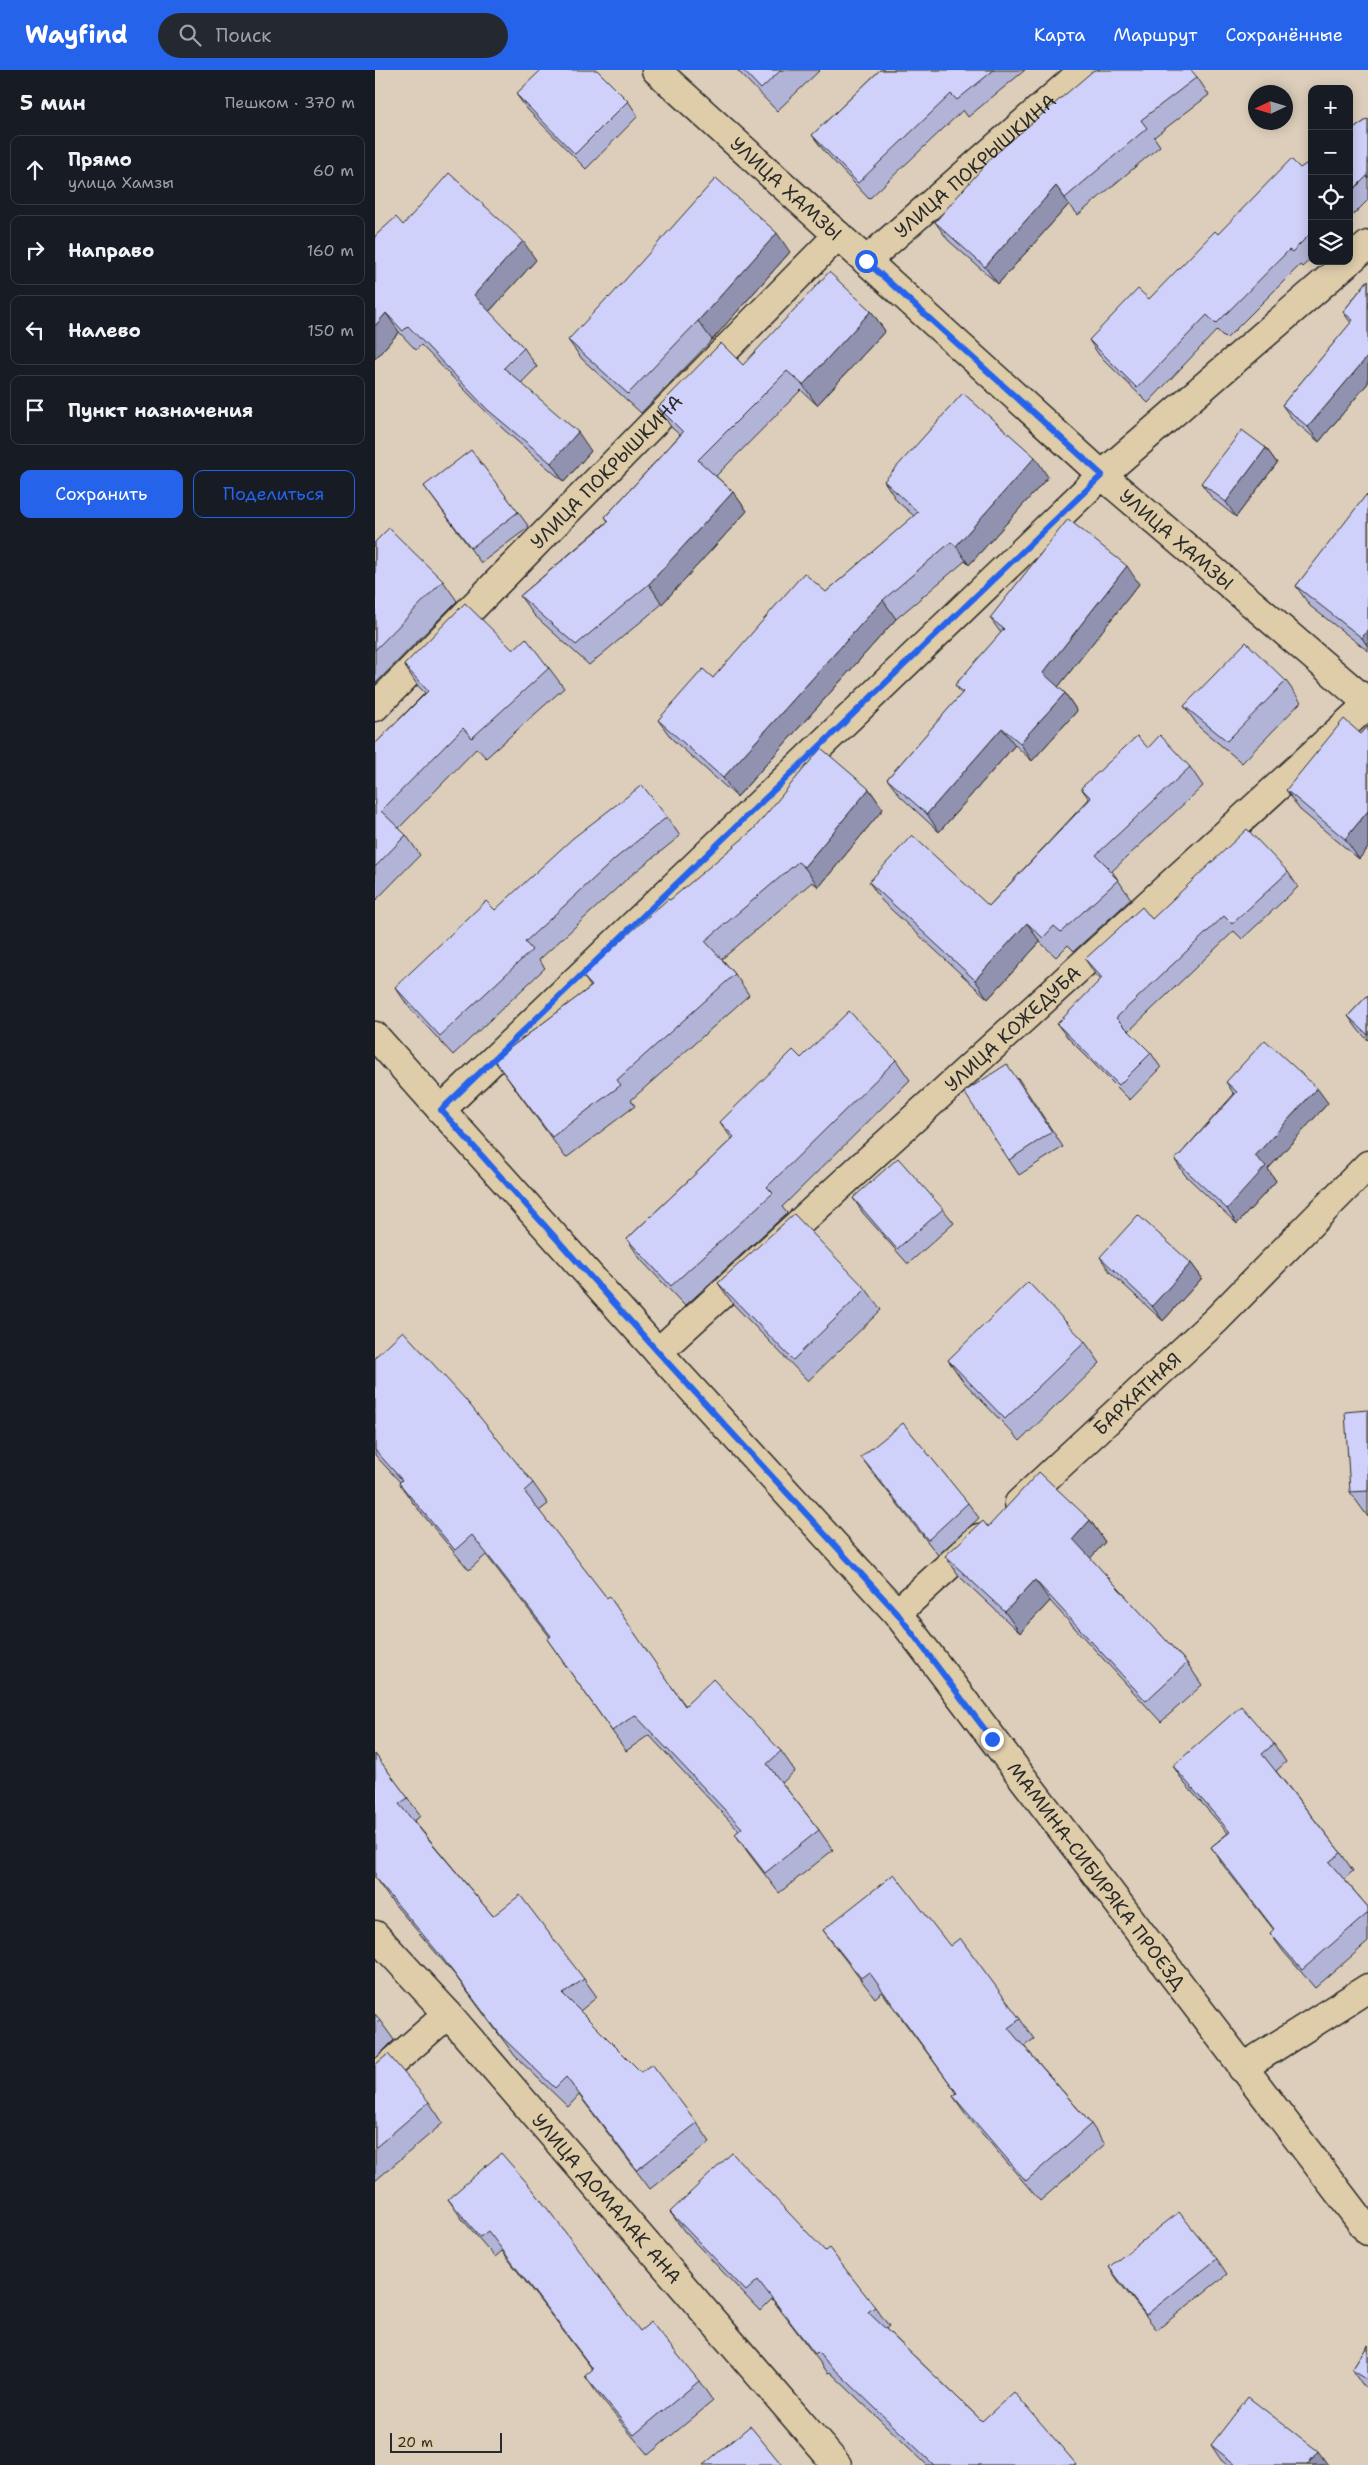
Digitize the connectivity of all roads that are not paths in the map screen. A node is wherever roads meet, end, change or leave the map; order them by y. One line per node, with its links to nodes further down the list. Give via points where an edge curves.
1 (656, 70): 3 (street, УЛИЦА ХАМЗЫ)
2 (1084, 70): 6 (street, УЛИЦА ПОКРЫШКИНА)
3 (838, 235): 6 (street, УЛИЦА ХАМЗЫ); 10 (street, УЛИЦА ПОКРЫШКИНА)
4 (1368, 245): 5 (street)
5 (1353, 258)
6 (866, 261): 8 (street, УЛИЦА ХАМЗЫ)
7 (1344, 265): 8 (street)
8 (1102, 475): 9 (street, УЛИЦА ХАМЗЫ); 12 (street)
9 (1368, 704): 14 (street, УЛИЦА КОЖЕДУБА)
10 (375, 707)
11 (375, 1036): 12 (street, МАМИНА-СИБИРЯКА ПРОЕЗД)
12 (441, 1110): 14 (street, МАМИНА-СИБИРЯКА ПРОЕЗД)
13 (1368, 1165): 15 (street, БАРХАТНАЯ, via 1216,1320)
14 (658, 1352): 15 (street, МАМИНА-СИБИРЯКА ПРОЕЗД)
15 (897, 1613): 19 (street, МАМИНА-СИБИРЯКА ПРОЕЗД)
16 (375, 1935): 18 (street, УЛИЦА ДОМАЛАК АНА)
17 (1368, 1988): 19 (street)
18 (448, 2014): 20 (street); 22 (street, УЛИЦА ДОМАЛАК АНА)
19 (1243, 2068): 21 (street, МАМИНА-СИБИРЯКА ПРОЕЗД)
20 (375, 2078)
21 (1368, 2231)
22 (837, 2465)

